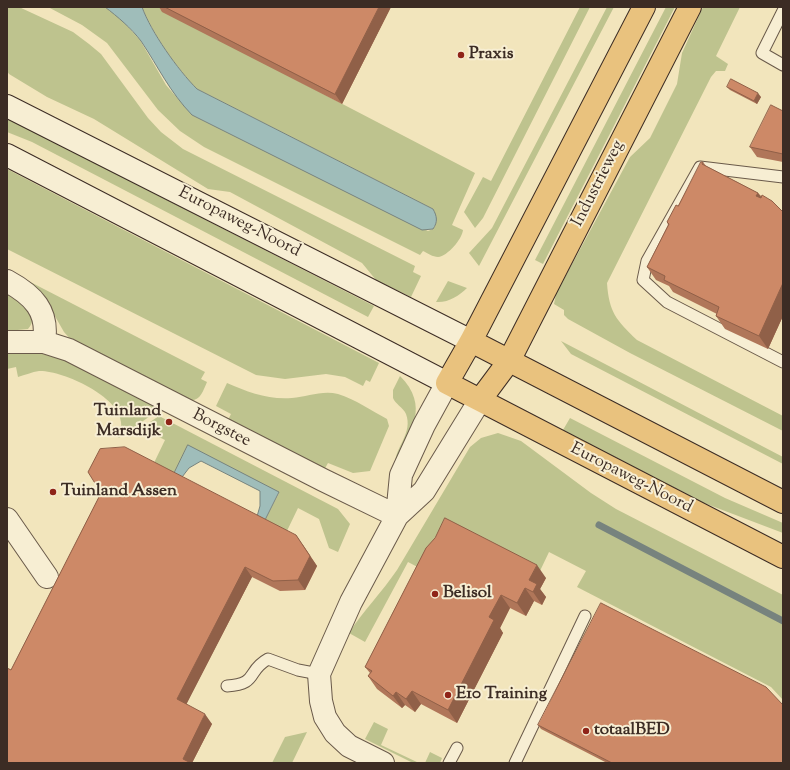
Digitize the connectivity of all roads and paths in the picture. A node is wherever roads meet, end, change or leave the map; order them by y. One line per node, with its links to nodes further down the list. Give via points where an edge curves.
1 (644, 7): 10 (main road)
2 (690, 7): 13 (main road, Industrieweg)
3 (783, 11): 4 (lane, via 762,53)
4 (783, 65)
5 (7, 94): 6 (street)
6 (16, 110): 10 (street, Europaweg-Noord)
7 (7, 155): 15 (street, Europaweg-Noord)
8 (783, 177): 14 (lane, via 700,167 647,261 643,280 667,302)
9 (7, 281): 12 (street, via 31,298 40,308 45,322)
10 (471, 341): 13 (main road, Europaweg-Noord); 15 (main road)
11 (7, 342): 12 (street, Borgstee)
12 (44, 342): 18 (street, Borgstee, via 69,350 266,452)
13 (509, 361): 16 (main road); 17 (main road, Europaweg-Noord)
14 (783, 362)
15 (447, 383): 16 (main road, Europaweg-Noord); 18 (street, via 401,475)
16 (480, 400): 18 (street, via 424,491); 20 (main road, Europaweg-Noord)
17 (783, 502)
18 (397, 516): 23 (street, via 351,602)
19 (7, 519): 21 (street)
20 (783, 557)
21 (47, 577)
22 (585, 616): 28 (lane)
23 (319, 674): 24 (lane, via 298,670 268,659 258,664 250,679 241,685); 26 (street, via 322,706 325,717 335,733 349,746)
24 (227, 686)
25 (457, 748): 27 (lane)
26 (383, 763)
27 (449, 763)
28 (515, 763)

